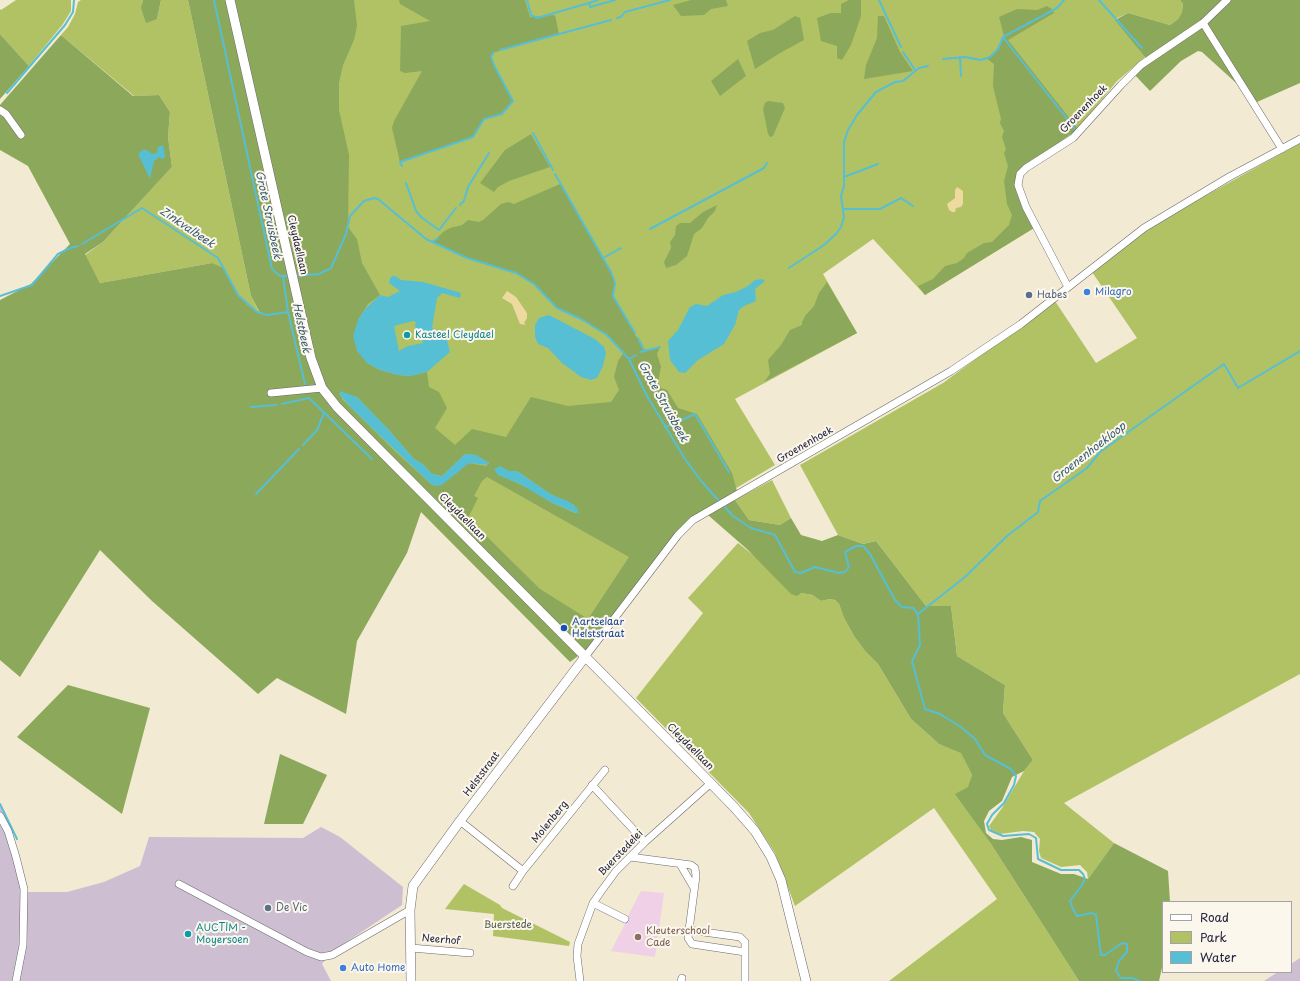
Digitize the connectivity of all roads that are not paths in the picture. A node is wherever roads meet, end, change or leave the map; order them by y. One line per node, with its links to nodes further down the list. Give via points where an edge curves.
1 (230, 0): 9 (street, Cleydaellaan, via 311,358)
2 (1227, 0): 3 (street, Groenenhoek)
3 (1203, 23): 7 (street); 8 (street, Groenenhoek, via 1141,65 1073,138 1020,174 1018,185 1026,207)
4 (0, 110): 5 (street, via 6,114)
5 (21, 135)
6 (1300, 139): 7 (street, Groenenhoek)
7 (1282, 149): 8 (street, Groenenhoek, via 1229,177 1144,228)
8 (1068, 287): 11 (street, Groenenhoek, via 989,348 693,520 683,529)
9 (322, 388): 10 (street); 11 (street, Cleydaellaan, via 337,407)
10 (271, 393)
11 (585, 657): 13 (street, Cleydaellaan); 16 (street, Helststraat)
12 (605, 770): 14 (street, Molenberg)
13 (711, 783): 17 (street, Buerstedelei); 35 (street, Cleydaellaan, via 755,831 771,857 785,895)
14 (592, 785): 17 (street); 20 (street, Molenberg)
15 (0, 816): 31 (street, via 8,831 24,889 24,930)
16 (460, 821): 20 (street); 25 (street, Helststraat, via 418,877 410,893)
17 (645, 842): 18 (street, Buerstedelei)
18 (630, 857): 19 (street); 24 (street, Buerstedelei, via 616,871)
19 (680, 864): 23 (street); 23 (street, via 695,868)
20 (523, 871): 22 (street, Molenberg)
21 (179, 884): 25 (street, via 321,958 332,955)
22 (513, 886)
23 (694, 889): 27 (street)
24 (593, 903): 26 (street); 33 (street, Buerstedelei, via 578,944)
25 (410, 910): 28 (street, Helststraat)
26 (625, 919)
27 (689, 930): 29 (street, via 740,937 745,942); 29 (street, via 688,938 692,944)
28 (411, 948): 30 (street, Neerhof); 32 (street, Helststraat)
29 (745, 952): 34 (street)
30 (470, 953)
31 (16, 981)
32 (411, 981)
33 (580, 981)
34 (745, 981)
35 (806, 981)

